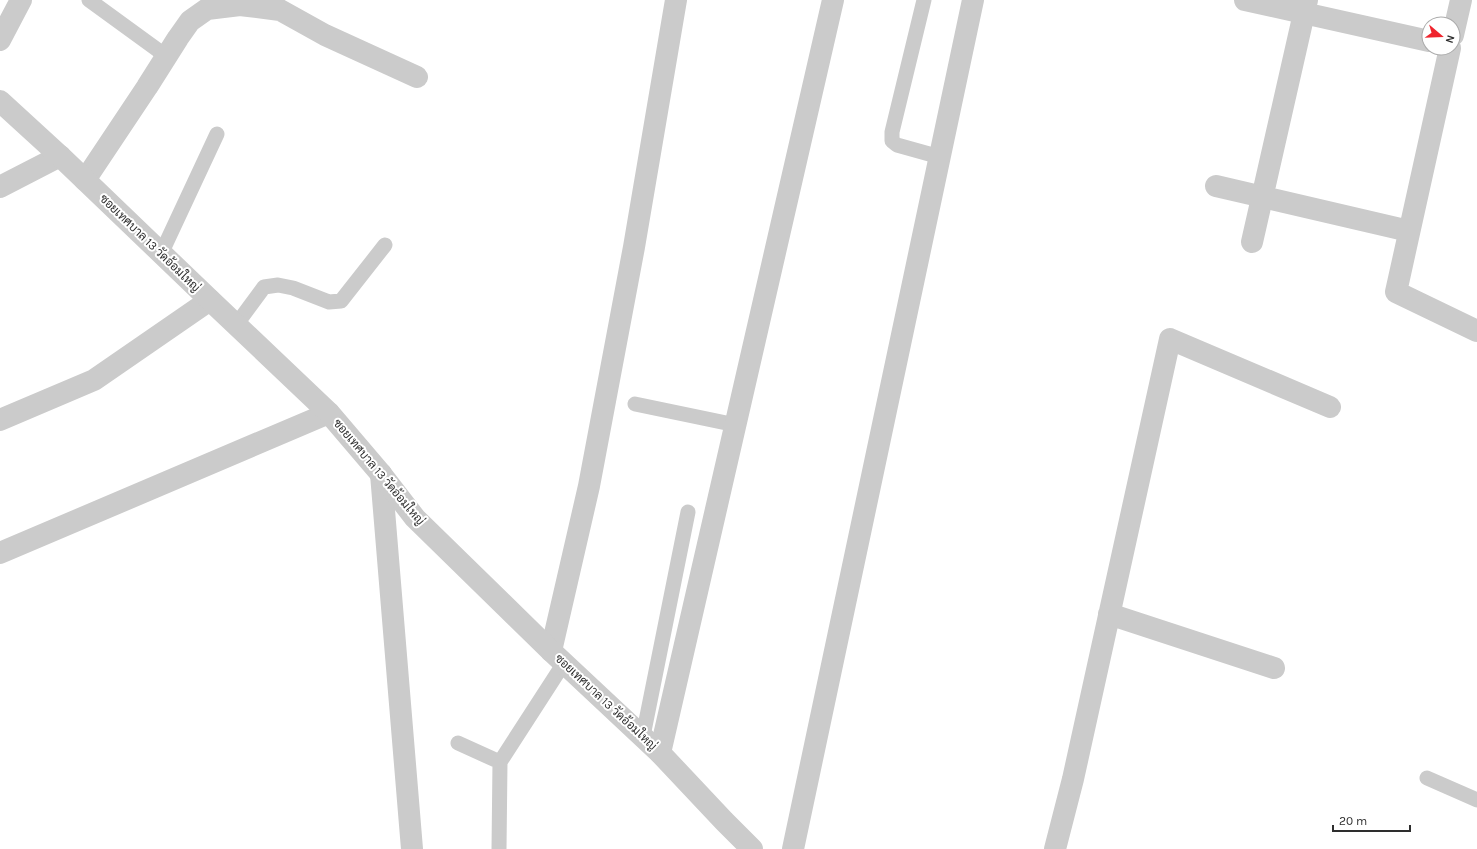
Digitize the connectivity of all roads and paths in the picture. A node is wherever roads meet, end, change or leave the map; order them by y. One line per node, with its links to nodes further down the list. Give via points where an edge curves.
1 (21, 0): 13 (street)
2 (89, 0): 14 (lane)
3 (676, 0): 41 (street, via 634,247)
4 (833, 0): 36 (street)
5 (924, 0): 20 (lane, via 892,141 897,145)
6 (973, 0): 20 (street)
7 (1245, 0): 10 (street)
8 (1461, 0): 11 (street)
9 (282, 5): 14 (street, via 207,8 190,21); 16 (street, via 325,35)
10 (1305, 7): 12 (street); 24 (street)
11 (1457, 16)
12 (1421, 39)
13 (0, 40)
14 (166, 56): 21 (street)
15 (1448, 56): 25 (street)
16 (417, 78)
17 (0, 101): 19 (street, ซอยเทศบาล 13 วัดอ้อมใหญ่)
18 (217, 134): 28 (lane)
19 (60, 156): 21 (street, ซอยเทศบาล 13 วัดอ้อมใหญ่); 23 (street)
20 (940, 157): 52 (street)
21 (85, 180): 28 (street, ซอยเทศบาล 13 วัดอ้อมใหญ่)
22 (1216, 186): 24 (street)
23 (0, 187)
24 (1262, 196): 25 (street); 26 (street)
25 (1409, 231): 31 (street, via 1396,292)
26 (1252, 242)
27 (385, 245): 30 (lane, via 341,301 329,302 278,285 264,287)
28 (161, 254): 29 (street, ซอยเทศบาล 13 วัดอ้อมใหญ่)
29 (210, 300): 30 (street, ซอยเทศบาล 13 วัดอ้อมใหญ่); 35 (street, via 94,380)
30 (236, 325): 34 (street, ซอยเทศบาล 13 วัดอ้อมใหญ่)
31 (1477, 331)
32 (635, 404): 36 (lane)
33 (1330, 407): 40 (street, via 1170,339)
34 (329, 413): 37 (street, ซอยเทศบาล 13 วัดอ้อมใหญ่); 39 (street)
35 (0, 420)
36 (736, 425): 45 (street)
37 (381, 474): 41 (street, ซอยเทศบาล 13 วัดอ้อมใหญ่, via 415,518); 49 (street)
38 (688, 512): 43 (lane)
39 (0, 553)
40 (1109, 614): 42 (street); 53 (street)
41 (557, 657): 43 (street, ซอยเทศบาล 13 วัดอ้อมใหญ่); 46 (lane)
42 (1274, 668)
43 (643, 736): 45 (street, ซอยเทศบาล 13 วัดอ้อมใหญ่)
44 (458, 742): 46 (lane)
45 (660, 753): 51 (street, ซอยเทศบาล 13 วัดอ้อมใหญ่)
46 (500, 762): 50 (lane)
47 (1427, 778): 48 (lane)
48 (1477, 800)
49 (412, 849)
50 (499, 849)
51 (752, 849)
52 (793, 849)
53 (1056, 849)

